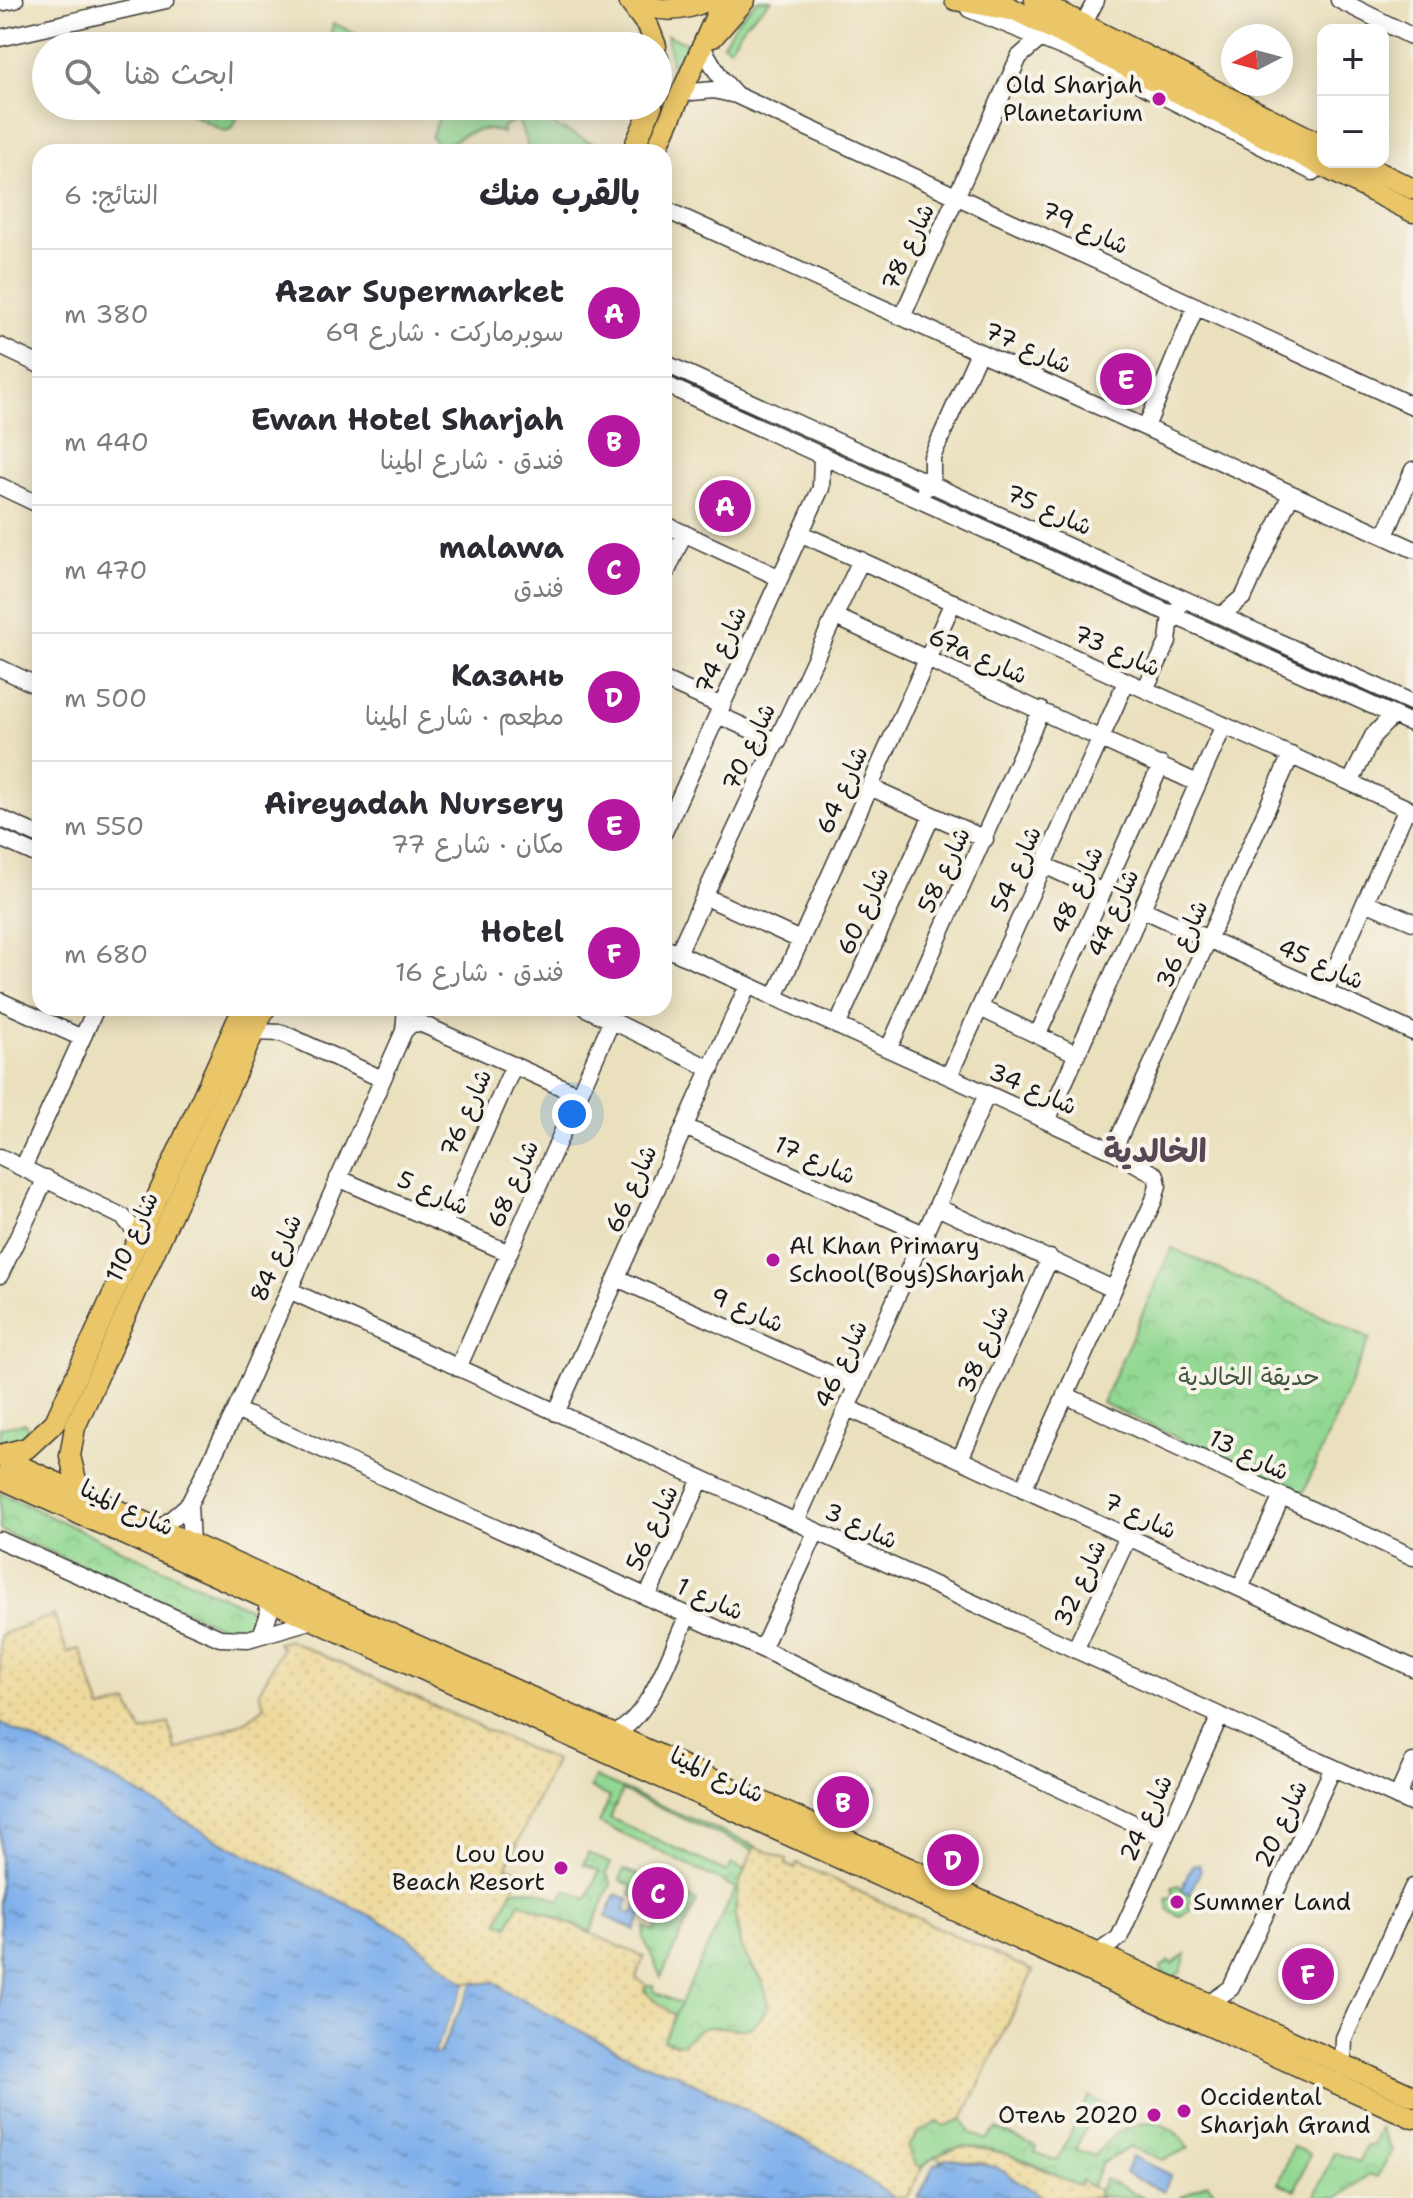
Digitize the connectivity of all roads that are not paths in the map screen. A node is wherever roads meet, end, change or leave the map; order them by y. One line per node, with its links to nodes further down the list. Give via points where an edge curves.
1 (15, 0): 12 (street)
2 (166, 0): 19 (street)
3 (629, 0): 4 (main road, via 664,10); 16 (main road)
4 (708, 0)
5 (723, 0): 20 (main road)
6 (745, 0): 20 (main road)
7 (952, 0): 14 (main road)
8 (995, 0): 14 (main road)
9 (1035, 0): 13 (main road)
10 (1096, 0): 15 (street)
11 (1339, 0): 18 (street)
12 (0, 3)
13 (1056, 7): 15 (main road)
14 (1013, 17): 17 (street); 21 (street); 24 (main road)
15 (1084, 23): 28 (main road)
16 (651, 32)
17 (1042, 37): 21 (street); 24 (street)
18 (1413, 37)
19 (0, 38)
20 (704, 44): 22 (main road); 23 (street, شارع 79)
21 (1019, 57): 33 (street, شارع 78)
22 (681, 93): 23 (street, شارع 79); 25 (main road)
23 (736, 95): 33 (street, شارع 79)
24 (1193, 106): 35 (main road); 36 (street)
25 (672, 113)
26 (646, 120): 29 (main road)
27 (669, 120): 30 (main road)
28 (1317, 142)
29 (635, 144)
30 (659, 144)
31 (1370, 168): 32 (main road)
32 (1413, 189)
33 (957, 196): 37 (street, شارع 79); 38 (street, شارع 78)
34 (672, 211): 38 (street, شارع 77)
35 (1413, 212)
36 (1413, 222)
37 (1196, 306): 44 (street, شارع 79); 45 (street)
38 (902, 317): 40 (street, شارع 77)
39 (0, 346): 41 (street)
40 (979, 352): 45 (street, شارع 77); 47 (street)
41 (32, 361)
42 (672, 367): 50 (street, شارع 75)
43 (672, 388): 46 (street, شارع 75)
44 (1413, 406)
45 (1146, 427): 55 (street, شارع 77)
46 (822, 455): 48 (street, شارع 75); 54 (street, شارع 74)
47 (932, 457): 50 (street); 51 (street)
48 (846, 466): 52 (street, شارع 75); 54 (street, شارع 74)
49 (1413, 470): 60 (street)
50 (908, 472): 51 (street, شارع 75)
51 (932, 483): 52 (street, via 922,489); 68 (street, شارع 75)
52 (887, 484): 67 (street, شارع 75)
53 (0, 486): 56 (street)
54 (821, 488): 59 (street, شارع 74)
55 (1291, 494): 60 (street, شارع 77); 65 (street)
56 (32, 501)
57 (672, 528): 58 (street)
58 (684, 533): 62 (street); 64 (street)
59 (802, 534): 63 (street, شارع 73); 64 (street, شارع 74)
60 (1385, 536): 61 (street, شارع 77)
61 (1413, 549)
62 (672, 560)
63 (861, 560): 66 (street, شارع 73); 69 (street, شارع 70)
64 (780, 578): 81 (street, شارع 74)
65 (1244, 596): 68 (street); 71 (street)
66 (953, 602): 73 (street, شارع 64); 75 (street, شارع 73)
67 (1171, 614): 68 (street, via 1182,608 1204,616); 70 (street, شارع 75); 72 (street)
68 (1219, 614): 71 (street, شارع 75)
69 (836, 617): 73 (street, 67a شارع); 88 (street, شارع 70)
70 (1189, 622): 72 (street); 80 (street, شارع 75)
71 (1244, 625): 79 (street, شارع 75)
72 (1168, 642): 78 (street)
73 (927, 659): 82 (street, 67a شارع); 93 (street, شارع 64)
74 (0, 668): 76 (street)
75 (1126, 682): 78 (street, شارع 73); 87 (street, شارع 54)
76 (32, 683)
77 (672, 684): 81 (street)
78 (1145, 689): 85 (street, شارع 73)
79 (1413, 703)
80 (1372, 705): 83 (street, شارع 75); 86 (street)
81 (720, 710): 88 (street); 95 (street, شارع 74)
82 (1041, 710): 87 (street, 67a شارع); 100 (street, شارع 58)
83 (1393, 715): 84 (street, شارع 75); 86 (street)
84 (1413, 724)
85 (1224, 725): 89 (street, شارع 73); 92 (street, شارع 44)
86 (1373, 736): 91 (street)
87 (1101, 738): 90 (street); 104 (street, شارع 54)
88 (778, 742): 106 (street, شارع 70)
89 (1291, 755): 91 (street, شارع 73); 111 (street, شارع 36)
90 (1161, 765): 92 (street); 105 (street, شارع 48)
91 (1351, 781): 94 (street, شارع 73)
92 (1197, 783): 108 (street, شارع 44)
93 (870, 787): 96 (street); 110 (street, شارع 64)
94 (1410, 809): 107 (street)
95 (672, 815)
96 (932, 815): 100 (street); 128 (street, شارع 60)
97 (0, 818): 98 (street)
98 (32, 832)
99 (0, 838): 102 (street)
100 (985, 839): 135 (street, شارع 58)
101 (32, 845): 102 (street)
102 (17, 846): 103 (street)
103 (32, 853)
104 (1044, 865): 105 (street); 118 (street, شارع 54)
105 (1103, 892): 133 (street, شارع 48)
106 (706, 897): 110 (street); 112 (street, شارع 70)
107 (1365, 902): 109 (street); 115 (street)
108 (1142, 909): 111 (street, شارع 45); 136 (street, شارع 44)
109 (1413, 922)
110 (800, 940): 116 (street, شارع 64)
111 (1210, 940): 115 (street, شارع 45); 147 (street, شارع 36)
112 (672, 948)
113 (672, 950): 114 (street, شارع 34)
114 (748, 985): 116 (street, شارع 34); 139 (street, شارع 66)
115 (1325, 992): 131 (street, شارع 45)
116 (775, 997): 128 (street, شارع 34)
117 (0, 1001): 119 (street)
118 (980, 1008): 133 (street); 140 (street, شارع 54)
119 (32, 1015)
120 (33, 1016): 134 (street)
121 (92, 1016): 134 (street)
122 (239, 1016): 137 (main road, شارع 110)
123 (262, 1016): 130 (main road, شارع 110)
124 (270, 1016): 132 (street)
125 (405, 1016): 129 (street, شارع 84)
126 (603, 1016): 127 (street)
127 (612, 1020): 139 (street); 143 (street, شارع 68)
128 (837, 1026): 135 (street, شارع 34)
129 (404, 1031): 138 (street, via 420,1023); 141 (street, شارع 84)
130 (255, 1032): 132 (street); 145 (main road, شارع 110)
131 (1413, 1032)
132 (282, 1033): 141 (street)
133 (1038, 1034): 136 (street)
134 (82, 1038): 149 (street)
135 (889, 1048): 140 (street, شارع 34)
136 (1077, 1054): 144 (street, شارع 44)
137 (222, 1055): 145 (main road, via 222,1074 205,1115); 153 (main road, شارع 110)
138 (514, 1065): 143 (street); 155 (street, شارع 76)
139 (711, 1069): 146 (street, شارع 66)
140 (949, 1076): 142 (street, شارع 34)
141 (382, 1079): 151 (street, شارع 84)
142 (987, 1094): 144 (street, شارع 34); 152 (street, شارع 46)
143 (579, 1095): 158 (street, شارع 68)
144 (1047, 1121): 147 (street, شارع 34)
145 (211, 1126): 171 (main road, شارع 110)
146 (685, 1127): 156 (street, شارع 17); 161 (street, شارع 66)
147 (1113, 1151): 162 (street, شارع 34, via 1150,1169 1158,1185)
148 (0, 1157): 149 (street)
149 (23, 1168): 150 (street)
150 (46, 1178): 154 (street); 160 (street)
151 (338, 1178): 155 (street, شارع 5); 163 (street, شارع 84)
152 (939, 1208): 156 (street, شارع 46); 159 (street)
153 (150, 1213): 154 (street); 157 (main road, شارع 110)
154 (123, 1217): 157 (street)
155 (444, 1224): 158 (street, شارع 5)
156 (926, 1235): 165 (street, شارع 46)
157 (140, 1236): 170 (main road, شارع 110, via 59,1414)
158 (509, 1253): 164 (street, شارع 68)
159 (1050, 1258): 162 (street); 173 (street, شارع 38)
160 (0, 1275)
161 (617, 1278): 165 (street, شارع 9); 169 (street, شارع 66)
162 (1113, 1289): 166 (street, شارع 34)
163 (289, 1290): 164 (street, شارع 3); 168 (street, شارع 84)
164 (458, 1368): 169 (street, شارع 3)
165 (857, 1386): 167 (street, شارع 46)
166 (1065, 1395): 176 (street, شارع 34); 178 (street, شارع 13)
167 (848, 1408): 173 (street, شارع 7); 180 (street, شارع 46)
168 (236, 1410): 179 (street, شارع 84); 189 (street, شارع 1)
169 (556, 1413): 175 (street, شارع 3)
170 (43, 1437): 171 (main road, via 52,1450); 172 (main road)
171 (70, 1446): 177 (main road, شارع 110)
172 (0, 1456): 177 (main road, شارع المينا)
173 (960, 1459): 176 (street, شارع 7)
174 (0, 1478): 183 (main road, شارع المينا)
175 (701, 1479): 180 (street, شارع 3); 189 (street, شارع 56)
176 (1023, 1489): 182 (street, شارع 7)
177 (79, 1492): 183 (main road, شارع المينا)
178 (1281, 1498): 187 (street, شارع 13); 188 (street)
179 (189, 1504): 183 (street, شارع 84); 185 (street, شارع 84)
180 (796, 1522): 181 (street, شارع 3)
181 (816, 1532): 194 (street); 195 (street, شارع 3)
182 (1128, 1537): 188 (street, شارع 7); 195 (street, شارع 32)
183 (156, 1539): 185 (main road, شارع المينا); 186 (main road, via 202,1560); 190 (main road, شارع المينا)
184 (0, 1540): 193 (street, via 213,1636 241,1640)
185 (191, 1544): 186 (main road, شارع المينا)
186 (211, 1553): 199 (main road, شارع المينا)
187 (1413, 1557)
188 (1240, 1588): 196 (street, شارع 7)
189 (647, 1597): 191 (street, شارع 1)
190 (266, 1600): 192 (main road, شارع المينا); 193 (street, via 269,1614)
191 (688, 1615): 194 (street, شارع 1); 197 (street)
192 (313, 1620): 193 (street); 206 (main road, شارع المينا)
193 (261, 1635)
194 (762, 1649): 204 (street, شارع 1)
195 (1075, 1650): 198 (street, شارع 3)
196 (1413, 1668)
197 (642, 1709): 199 (street); 200 (street)
198 (1219, 1718): 202 (street, شارع 3); 204 (street, شارع 24)
199 (613, 1735): 200 (main road, شارع المينا)
200 (643, 1749): 207 (main road, شارع المينا)
201 (1413, 1762): 203 (street)
202 (1333, 1768): 203 (street, شارع 3); 211 (street, شارع 20)
203 (1405, 1800)
204 (1163, 1837): 208 (street, شارع 24)
205 (1413, 1887): 214 (street)
206 (909, 1890): 207 (main road, via 921,1885); 215 (main road, شارع المينا)
207 (959, 1891): 209 (main road, شارع المينا)
208 (1119, 1938): 209 (street); 210 (street, شارع 24)
209 (1096, 1954): 210 (main road, شارع المينا)
210 (1120, 1965): 212 (main road, شارع المينا)
211 (1231, 1988): 212 (street, شارع 20); 213 (street)
212 (1207, 2005): 213 (main road, شارع المينا)
213 (1235, 2018): 215 (main road, شارع المينا)
214 (1344, 2038): 215 (street); 216 (street)
215 (1316, 2065): 216 (main road, شارع المينا); 217 (main road, via 1356,2083); 219 (main road, شارع المينا)
216 (1343, 2067): 217 (main road, شارع المينا)
217 (1364, 2075): 218 (main road, شارع المينا)
218 (1413, 2096)
219 (1413, 2118)

